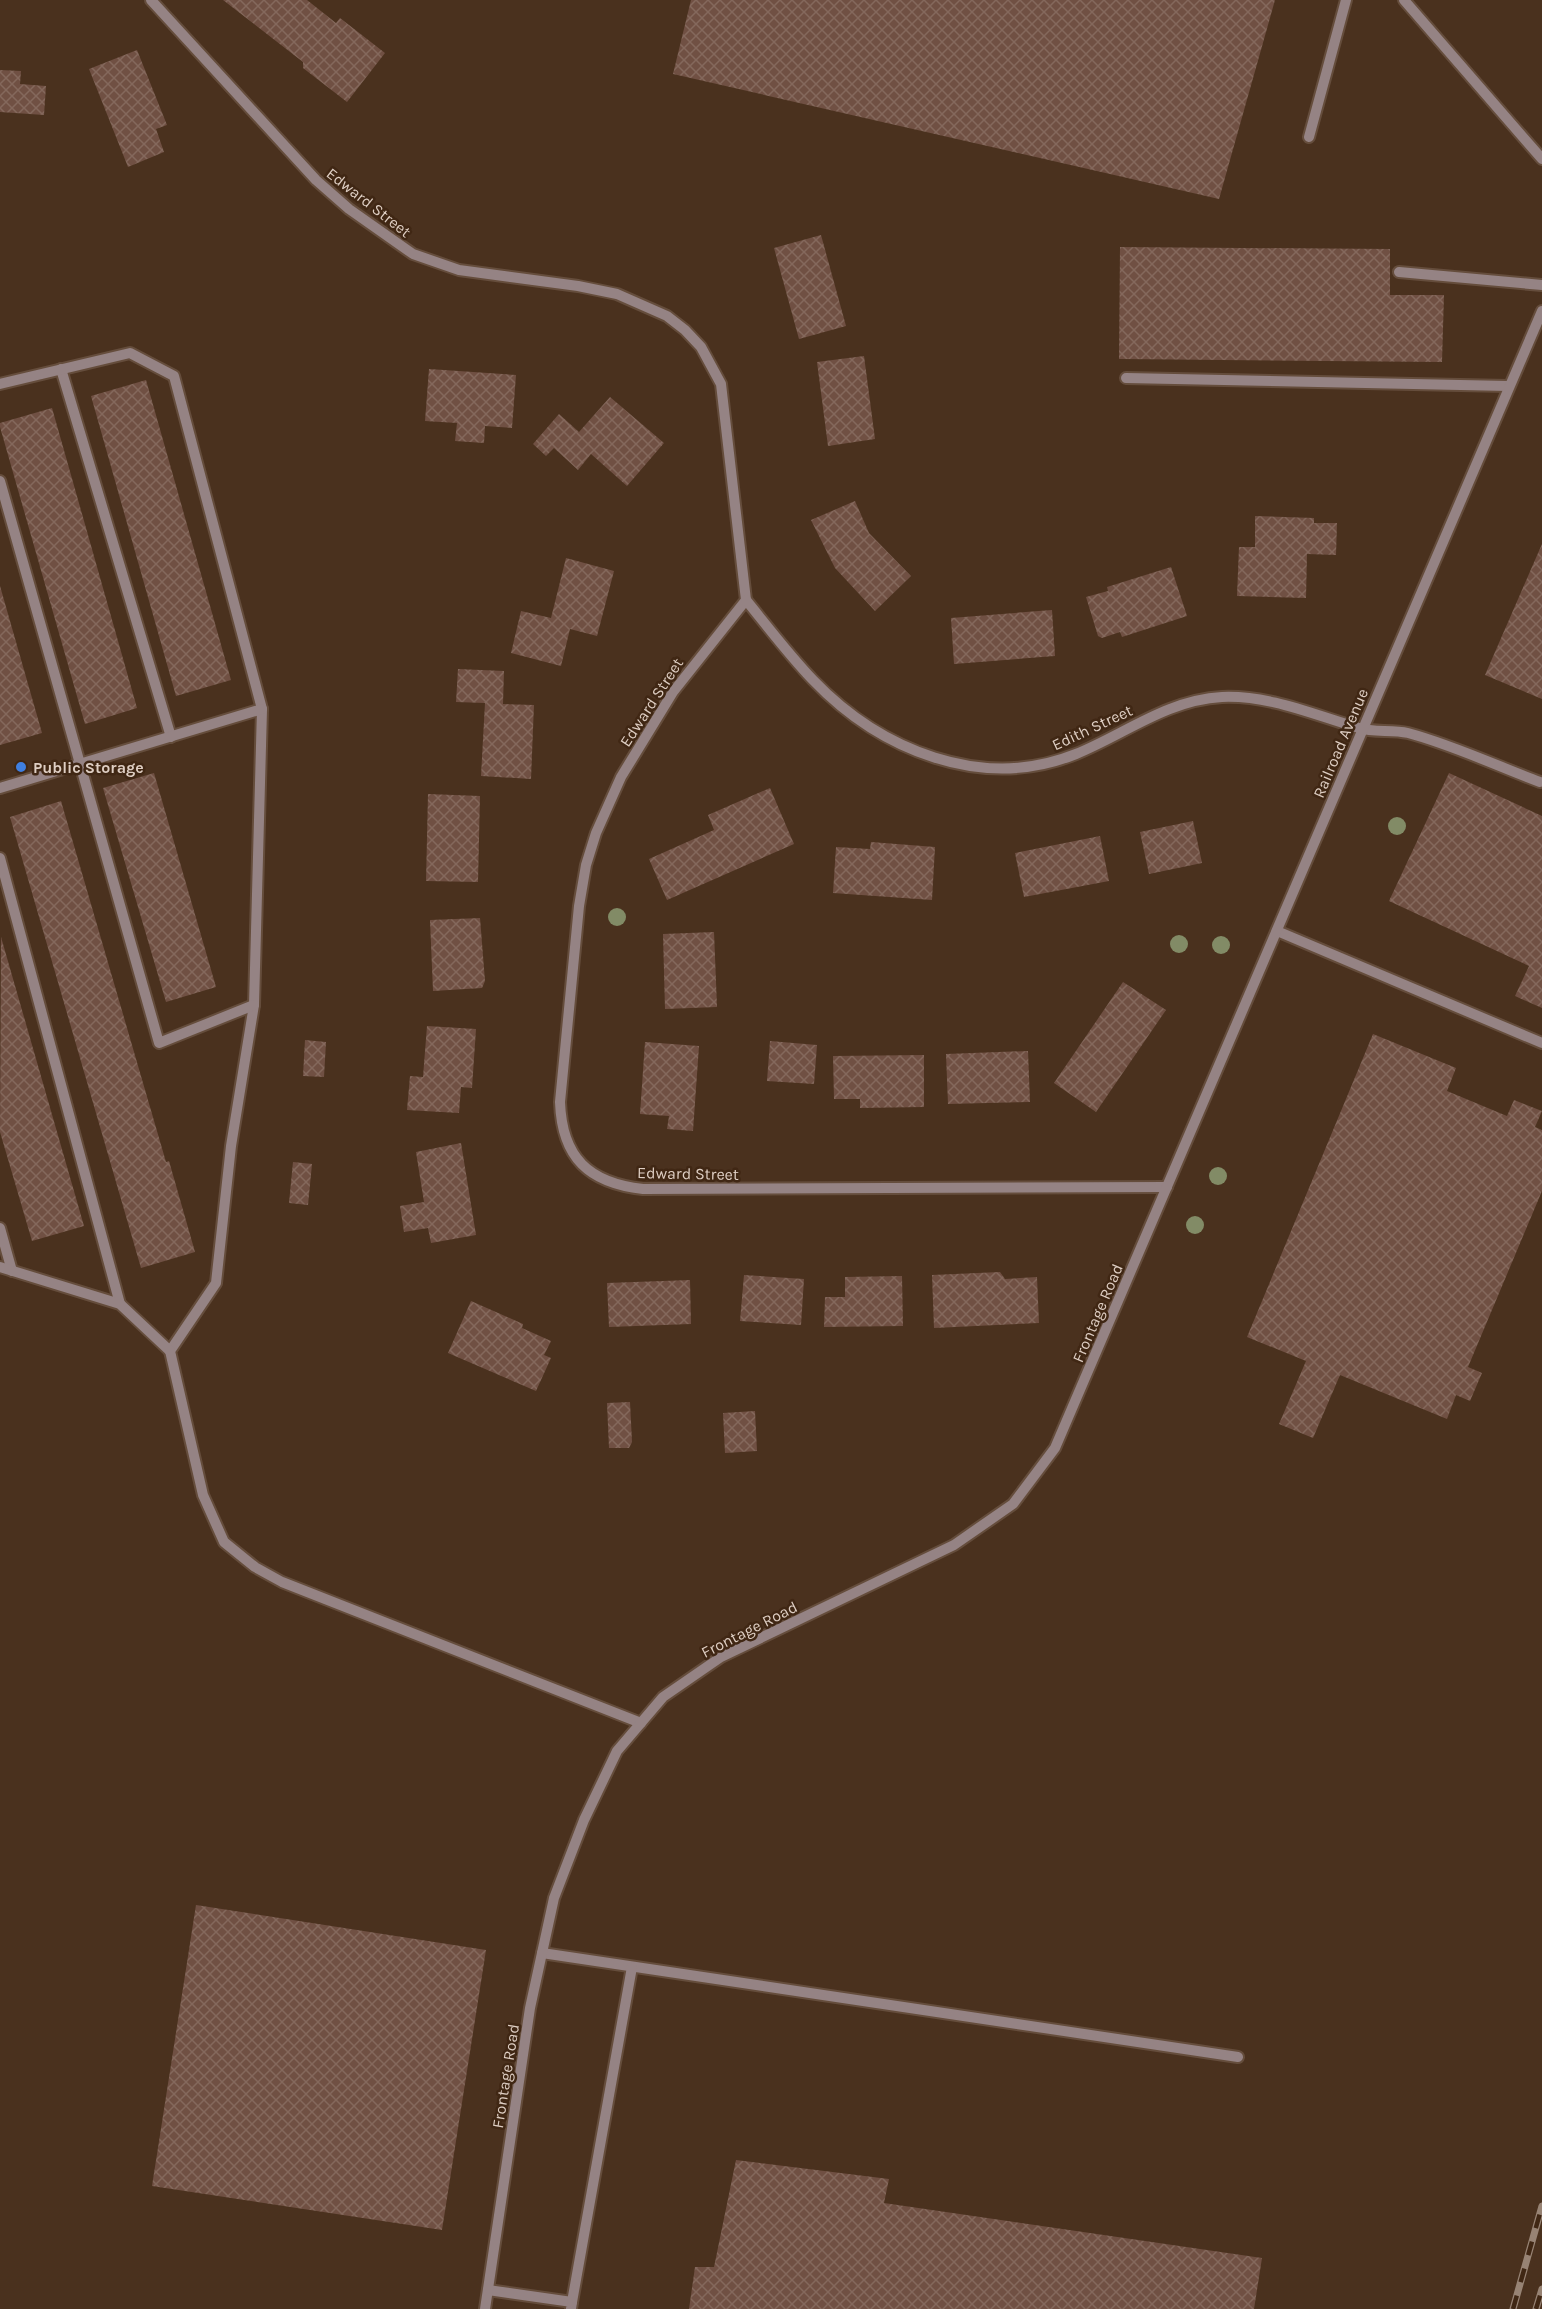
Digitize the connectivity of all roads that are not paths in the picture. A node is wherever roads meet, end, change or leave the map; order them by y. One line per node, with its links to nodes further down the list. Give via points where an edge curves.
1 (151, 0): 14 (street, Edward Street, via 316,180 413,254 459,270 617,294 667,316 685,330 707,356 722,384)
2 (1346, 0): 4 (street)
3 (1404, 0): 5 (street)
4 (1309, 137)
5 (1542, 159)
6 (1399, 272): 7 (street)
7 (1542, 285)
8 (1542, 311): 12 (street, Railroad Avenue)
9 (61, 369): 11 (street); 15 (street, via 130,353 174,376); 17 (street)
10 (1126, 378): 12 (street)
11 (0, 384)
12 (1508, 387): 16 (street, Railroad Avenue)
13 (0, 481): 18 (street)
14 (746, 600): 16 (street, Edith Street, via 814,681 859,719 913,750 962,767 1014,769 1059,761 1188,702 1223,697 1273,700); 25 (street, Edward Street, via 673,692 621,777 596,833 579,906 560,1102 570,1150 587,1171 600,1178 620,1187 643,1189)
15 (262, 709): 17 (street); 23 (street)
16 (1362, 729): 19 (street, Edith Street, via 1407,733); 22 (street, Railroad Avenue)
17 (171, 737): 18 (street)
18 (78, 765): 20 (street); 23 (street, via 159,1043)
19 (1540, 782)
20 (0, 788)
21 (0, 858): 29 (street)
22 (1277, 931): 24 (street); 25 (street, Railroad Avenue)
23 (254, 1005): 30 (street, via 231,1146 216,1283)
24 (1542, 1044)
25 (1167, 1187): 31 (street, Frontage Road, via 1055,1448 1013,1504 954,1545 721,1657 663,1697)
26 (0, 1228): 28 (street)
27 (0, 1267): 28 (street)
28 (12, 1271): 29 (street)
29 (120, 1304): 30 (street)
30 (170, 1351): 31 (street, via 203,1495 224,1542 255,1567 282,1582)
31 (642, 1723): 32 (street, Frontage Road, via 617,1751 584,1820 554,1898)
32 (542, 1953): 33 (street); 35 (street, Frontage Road, via 530,2008)
33 (632, 1967): 34 (street); 36 (street)
34 (1238, 2057)
35 (488, 2290): 36 (street); 37 (street, Frontage Road)
36 (572, 2306)
37 (485, 2309)

